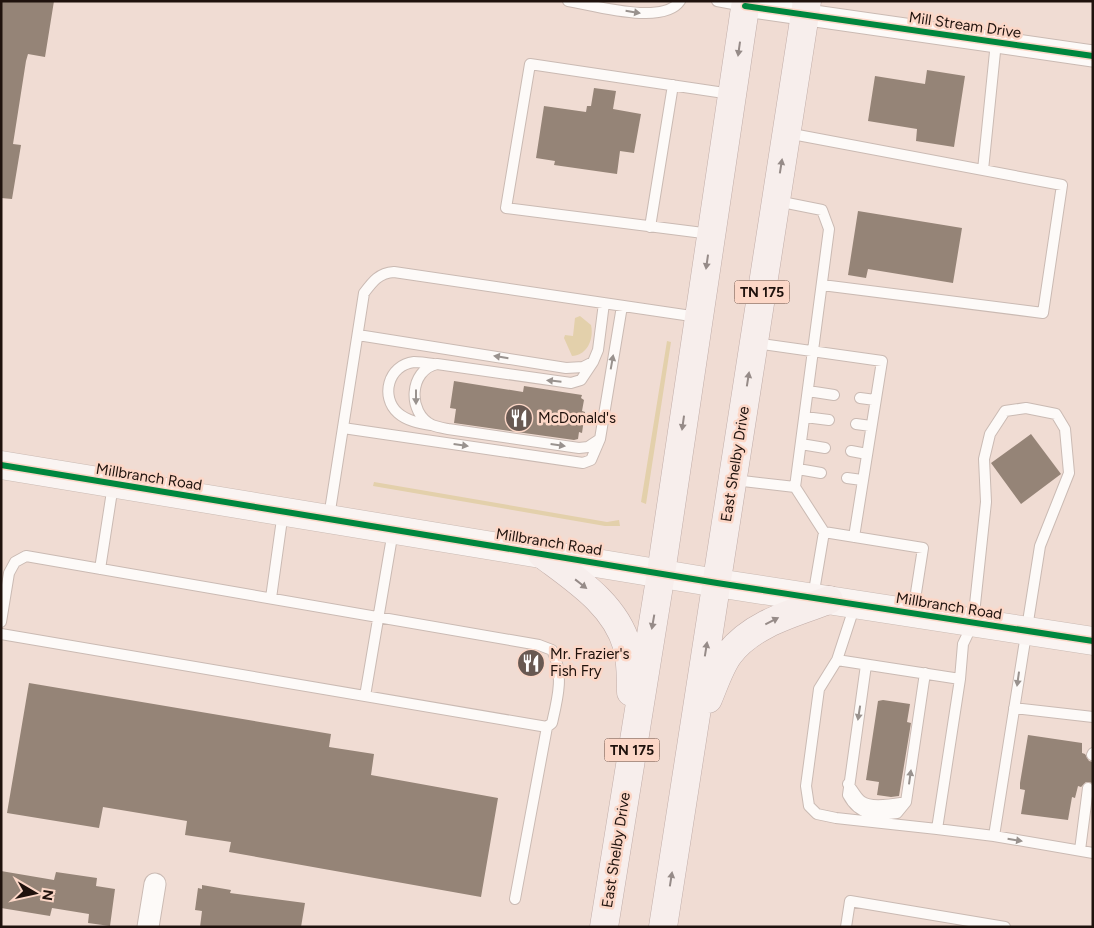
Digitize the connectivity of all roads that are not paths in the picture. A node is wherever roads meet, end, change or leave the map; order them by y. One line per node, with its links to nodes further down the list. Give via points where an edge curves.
1 (568, 1): 2 (lane, one-way to 2, via 650,15 667,11)
2 (680, 1)
3 (717, 1): 4 (lane)
4 (746, 4): 5 (street, Mill Stream Drive); 9 (main road, East Shelby Drive / TN 175, one-way to 9)
5 (806, 8): 6 (street, Mill Stream Drive); 10 (main road, East Shelby Drive / TN 175)
6 (996, 42): 7 (street, Mill Stream Drive); 11 (lane)
7 (1093, 56)
8 (673, 85): 9 (lane); 13 (lane); 13 (lane, via 530,64 506,208)
9 (732, 94): 14 (main road, East Shelby Drive / TN 175)
10 (786, 133): 11 (lane); 12 (main road, East Shelby Drive / TN 175, one-way to 10)
11 (983, 170): 15 (lane, via 1062,184 1044,313)
12 (776, 200): 15 (lane, via 822,210 829,229); 20 (main road, East Shelby Drive / TN 175)
13 (650, 227): 14 (lane)
14 (711, 234): 18 (main road, East Shelby Drive / TN 175, one-way to 18)
15 (822, 285): 21 (lane)
16 (604, 303): 17 (lane); 19 (lane, via 385,273 374,279 364,293); 22 (lane, via 598,350)
17 (622, 306): 18 (lane); 34 (lane, one-way to 17)
18 (699, 318): 54 (main road, East Shelby Drive / TN 175, one-way to 54)
19 (358, 335): 22 (lane, one-way to 19, via 583,367 566,368); 33 (lane)
20 (754, 343): 21 (lane); 43 (main road, East Shelby Drive / TN 175, one-way to 20)
21 (813, 352): 24 (lane); 27 (lane, via 882,361)
22 (593, 362): 23 (lane, one-way to 23, via 581,380 572,383)
23 (437, 364): 31 (lane, one-way to 31, via 428,366 419,376 414,394 421,415); 31 (lane, via 413,362 402,366 391,378 388,393 391,406 399,414 414,422)
24 (808, 391): 25 (lane); 28 (lane)
25 (834, 395)
26 (860, 398): 27 (lane)
27 (875, 400): 32 (lane)
28 (805, 417): 29 (lane); 35 (lane)
29 (829, 420)
30 (856, 424): 32 (lane)
31 (432, 425): 34 (lane, one-way to 34, via 579,448 588,447)
32 (871, 426): 38 (lane)
33 (343, 428): 34 (lane, one-way to 34, via 583,463 591,460); 48 (lane)
34 (600, 439)
35 (801, 444): 36 (lane); 40 (lane)
36 (825, 448)
37 (851, 452): 38 (lane)
38 (867, 454): 44 (lane)
39 (1, 465): 45 (main road, Millbranch Road)
40 (798, 469): 41 (lane); 46 (lane)
41 (821, 473)
42 (847, 478): 44 (lane)
43 (733, 480): 46 (lane); 55 (main road, East Shelby Drive / TN 175)
44 (862, 480): 51 (lane)
45 (113, 484): 47 (main road, Millbranch Road); 53 (lane)
46 (795, 487): 50 (lane)
47 (283, 512): 48 (main road, Millbranch Road); 56 (lane)
48 (329, 519): 49 (main road, Millbranch Road)
49 (393, 530): 52 (main road, Millbranch Road); 59 (lane)
50 (824, 532): 51 (lane); 57 (lane)
51 (854, 537): 58 (lane, via 924,548)
52 (542, 554): 54 (main road, Millbranch Road); 74 (main road, one-way to 74, via 596,595 620,629 630,667)
53 (100, 569): 56 (lane); 60 (lane, via 26,556 15,562 10,574)
54 (662, 574): 55 (main road, Millbranch Road); 74 (main road, East Shelby Drive / TN 175, one-way to 74)
55 (717, 583): 57 (main road, Millbranch Road); 73 (main road, East Shelby Drive / TN 175, one-way to 55)
56 (271, 598): 59 (lane)
57 (833, 601): 58 (main road, Millbranch Road); 65 (lane); 73 (main road, one-way to 57, via 728,654 750,634 776,619)
58 (913, 613): 61 (main road, Millbranch Road)
59 (379, 617): 69 (lane); 72 (lane, via 552,650 559,664 560,680 552,723)
60 (1, 622)
61 (974, 622): 62 (main road, Millbranch Road); 62 (lane, via 986,502 984,459 990,434 1005,410 1026,408 1056,414 1065,429 1069,473 1040,546); 68 (lane, via 963,644)
62 (1025, 631): 64 (main road, Millbranch Road); 70 (lane, one-way to 70)
63 (1, 634): 69 (lane)
64 (1093, 642)
65 (837, 660): 66 (lane); 78 (lane, via 819,689 806,794 809,806 817,814)
66 (866, 664): 67 (lane); 75 (lane, one-way to 75)
67 (925, 674): 68 (lane); 77 (lane, one-way to 67)
68 (960, 679): 79 (lane)
69 (365, 696): 72 (lane)
70 (1014, 708): 71 (lane); 80 (lane)
71 (1093, 717)
72 (547, 727): 84 (lane)
73 (694, 728): 87 (main road, East Shelby Drive / TN 175, one-way to 73)
74 (633, 745): 86 (main road, East Shelby Drive / TN 175)
75 (848, 784): 77 (lane, via 867,804); 78 (lane, via 848,795 853,805)
76 (1088, 788): 81 (lane)
77 (906, 802): 78 (lane, via 897,813)
78 (871, 819): 79 (lane)
79 (937, 829): 80 (lane)
80 (994, 836): 81 (lane, one-way to 81)
81 (1080, 850): 82 (lane)
82 (1093, 853)
83 (155, 884): 85 (street)
84 (515, 899)
85 (148, 927)
86 (604, 927)
87 (663, 927)
88 (846, 927): 89 (lane, via 850,901)
89 (1005, 927)

